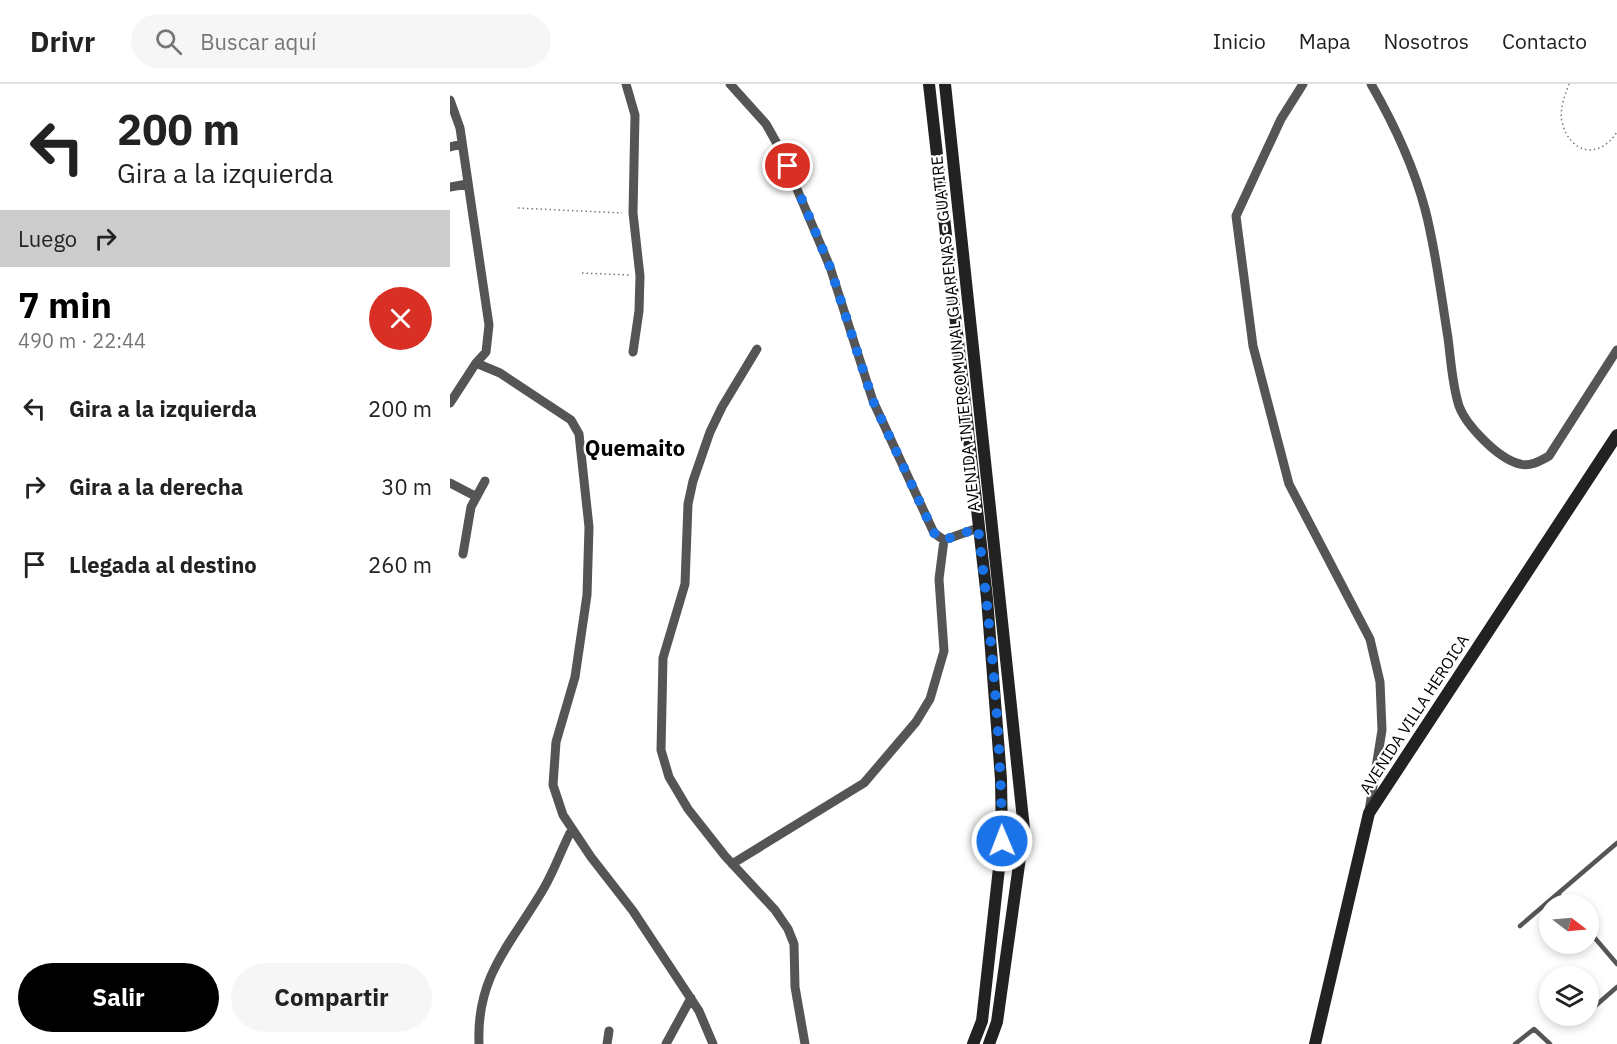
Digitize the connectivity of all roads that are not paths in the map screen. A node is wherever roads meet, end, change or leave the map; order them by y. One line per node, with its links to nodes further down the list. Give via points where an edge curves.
1 (626, 84): 14 (street, via 635,115 633,213 640,276)
2 (730, 84): 22 (street, via 766,124 780,149 830,267 873,401 934,533)
3 (929, 84): 21 (main road, AVENIDA INTERCOMUNAL GUARENAS - GUATIRE)
4 (945, 84): 43 (main road, AVENIDA INTERCOMUNAL GUARENAS - GUATIRE, via 1024,829 997,1022)
5 (1303, 84): 24 (street, via 1281,119 1236,216 1253,346 1289,484 1370,639 1380,682 1382,730)
6 (1371, 84): 13 (street, via 1398,133 1425,208 1437,262 1455,390 1469,426 1504,456 1520,465 1536,464 1549,456)
7 (450, 100): 8 (street)
8 (462, 144): 9 (street); 10 (street)
9 (450, 147)
10 (467, 184): 11 (street); 15 (street, via 489,325 486,352)
11 (450, 187)
12 (758, 349): 27 (street, via 722,407 693,480 688,504 686,578 662,669 661,750 665,768 684,803)
13 (1617, 350)
14 (633, 352)
15 (476, 363): 16 (street); 25 (street, via 500,373 571,420 581,440 588,527 587,595 575,677 554,758 554,785 563,815)
16 (450, 402)
17 (1617, 435): 24 (main road, AVENIDA VILLA HEROICA)
18 (485, 481): 20 (street)
19 (450, 483): 20 (street)
20 (475, 496): 23 (street)
21 (978, 528): 22 (street); 42 (main road, AVENIDA INTERCOMUNAL GUARENAS - GUATIRE, via 1001,779 1002,841 982,1021)
22 (944, 540): 27 (street, via 939,579 944,651 930,699 916,722 864,783)
23 (463, 554)
24 (1369, 813): 44 (main road, AVENIDA VILLA HEROICA)
25 (572, 829): 34 (street); 37 (street, via 545,887 486,987)
26 (1617, 843): 28 (lane)
27 (732, 864): 41 (street, via 775,910 792,936 795,987)
28 (1558, 894)
29 (1539, 910): 30 (lane)
30 (1520, 926)
31 (1599, 943): 32 (lane)
32 (1617, 964)
33 (1617, 987): 35 (lane)
34 (691, 998): 39 (street); 40 (street, via 704,1018)
35 (1599, 1003)
36 (609, 1031): 38 (street)
37 (480, 1044)
38 (607, 1044)
39 (666, 1044)
40 (713, 1044)
41 (805, 1044)
42 (973, 1044)
43 (989, 1044)
44 (1315, 1044)
45 (1515, 1044): 46 (lane, via 1534,1029)
46 (1550, 1044)

